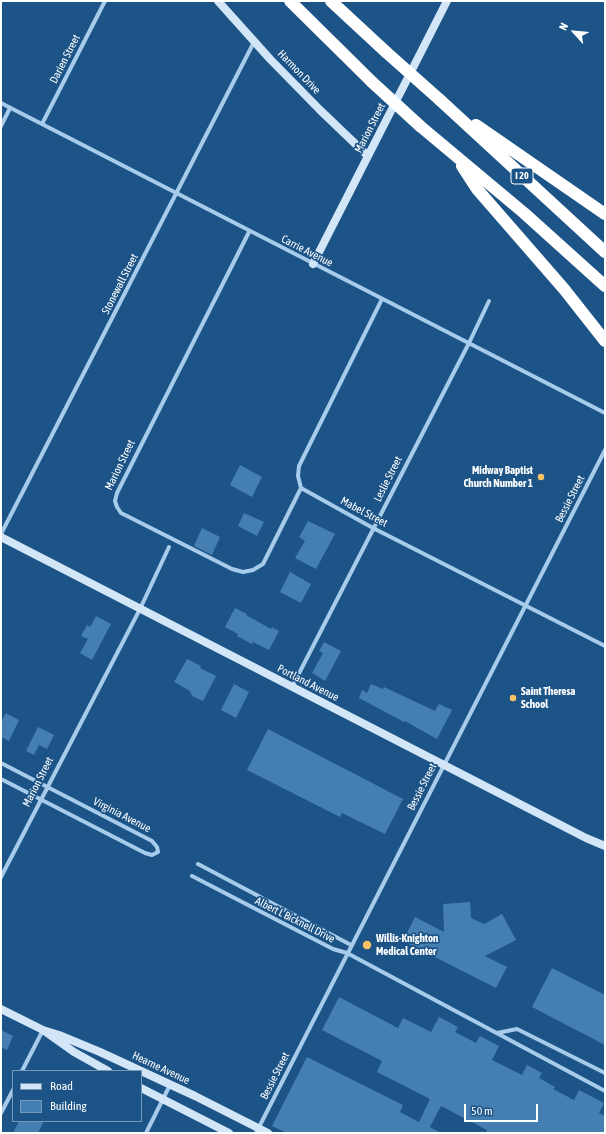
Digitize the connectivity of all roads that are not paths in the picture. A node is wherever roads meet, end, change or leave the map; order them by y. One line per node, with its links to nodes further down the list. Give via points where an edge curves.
1 (105, 1): 10 (street, Darien Street)
2 (218, 1): 6 (street, Harmon Drive)
3 (331, 1): 7 (highway, I 20, bridge)
4 (447, 1): 12 (street, Marion Street)
5 (290, 2): 13 (highway, I 20, bridge, via 372,82)
6 (254, 41): 12 (street, Harmon Drive); 14 (street, Stonewall Street)
7 (440, 100): 15 (highway); 17 (highway, I 20)
8 (1, 104): 9 (street, Carrie Avenue)
9 (10, 108): 10 (street, Carrie Avenue); 11 (street)
10 (42, 124): 14 (street, Carrie Avenue)
11 (1, 126)
12 (368, 156): 18 (street, Marion Street)
13 (456, 156): 19 (highway, I 20); 22 (highway, via 477,189 564,289)
14 (176, 194): 16 (street, Carrie Avenue); 28 (street, Stonewall Street)
15 (605, 214)
16 (249, 232): 18 (street, Carrie Avenue); 26 (street, Marion Street, via 115,501 122,513 131,518 232,569 243,572 263,564)
17 (605, 252)
18 (313, 264): 20 (street, Carrie Avenue)
19 (605, 286)
20 (382, 299): 23 (street, Carrie Avenue); 26 (street, via 299,466)
21 (489, 301): 23 (street, Leslie Street)
22 (605, 341)
23 (469, 343): 24 (street, Carrie Avenue); 27 (street, Leslie Street)
24 (605, 413)
25 (605, 450): 31 (street, Bessie Street)
26 (301, 488): 27 (street, Mabel Street)
27 (373, 528): 31 (street, Mabel Street); 34 (street, Leslie Street)
28 (1, 534)
29 (1, 538): 32 (street, Portland Avenue)
30 (169, 547): 32 (street, Marion Street)
31 (525, 606): 33 (street, Mabel Street); 36 (street, Bessie Street)
32 (140, 609): 34 (street, Portland Avenue); 38 (street, Marion Street)
33 (605, 646)
34 (292, 687): 36 (street, Portland Avenue)
35 (1, 763): 38 (street, Virginia Avenue)
36 (444, 765): 40 (street, Portland Avenue); 44 (street, Bessie Street)
37 (1, 779): 39 (street, Virginia Avenue)
38 (48, 787): 39 (street, Marion Street); 39 (street, Virginia Avenue, via 152,841 158,852 152,855 145,853)
39 (41, 799): 43 (street, Marion Street)
40 (605, 846)
41 (198, 864): 44 (street, Albert L Bicknell Drive)
42 (192, 876): 45 (street, Albert L Bicknell Drive, via 333,949)
43 (1, 877)
44 (351, 945): 45 (street, Bessie Street)
45 (347, 953): 48 (street, Albert L Bicknell Drive); 60 (street, Bessie Street)
46 (1, 1009): 47 (street, Hearne Avenue)
47 (43, 1030): 49 (street); 50 (street, Hearne Avenue, via 74,1052); 51 (street, Hearne Avenue)
48 (496, 1033): 53 (street, via 517,1029); 56 (street, Albert L Bicknell Drive)
49 (23, 1070)
50 (106, 1070)
51 (139, 1070)
52 (142, 1071): 54 (street, Hearne Avenue)
53 (605, 1073)
54 (170, 1084): 58 (street); 60 (street, Hearne Avenue)
55 (142, 1088): 58 (street)
56 (605, 1091)
57 (12, 1092): 59 (street)
58 (163, 1099): 61 (street); 62 (street)
59 (1, 1114)
60 (257, 1131): 63 (street, Hearne Avenue)
61 (146, 1133)
62 (229, 1133)
63 (268, 1133)

